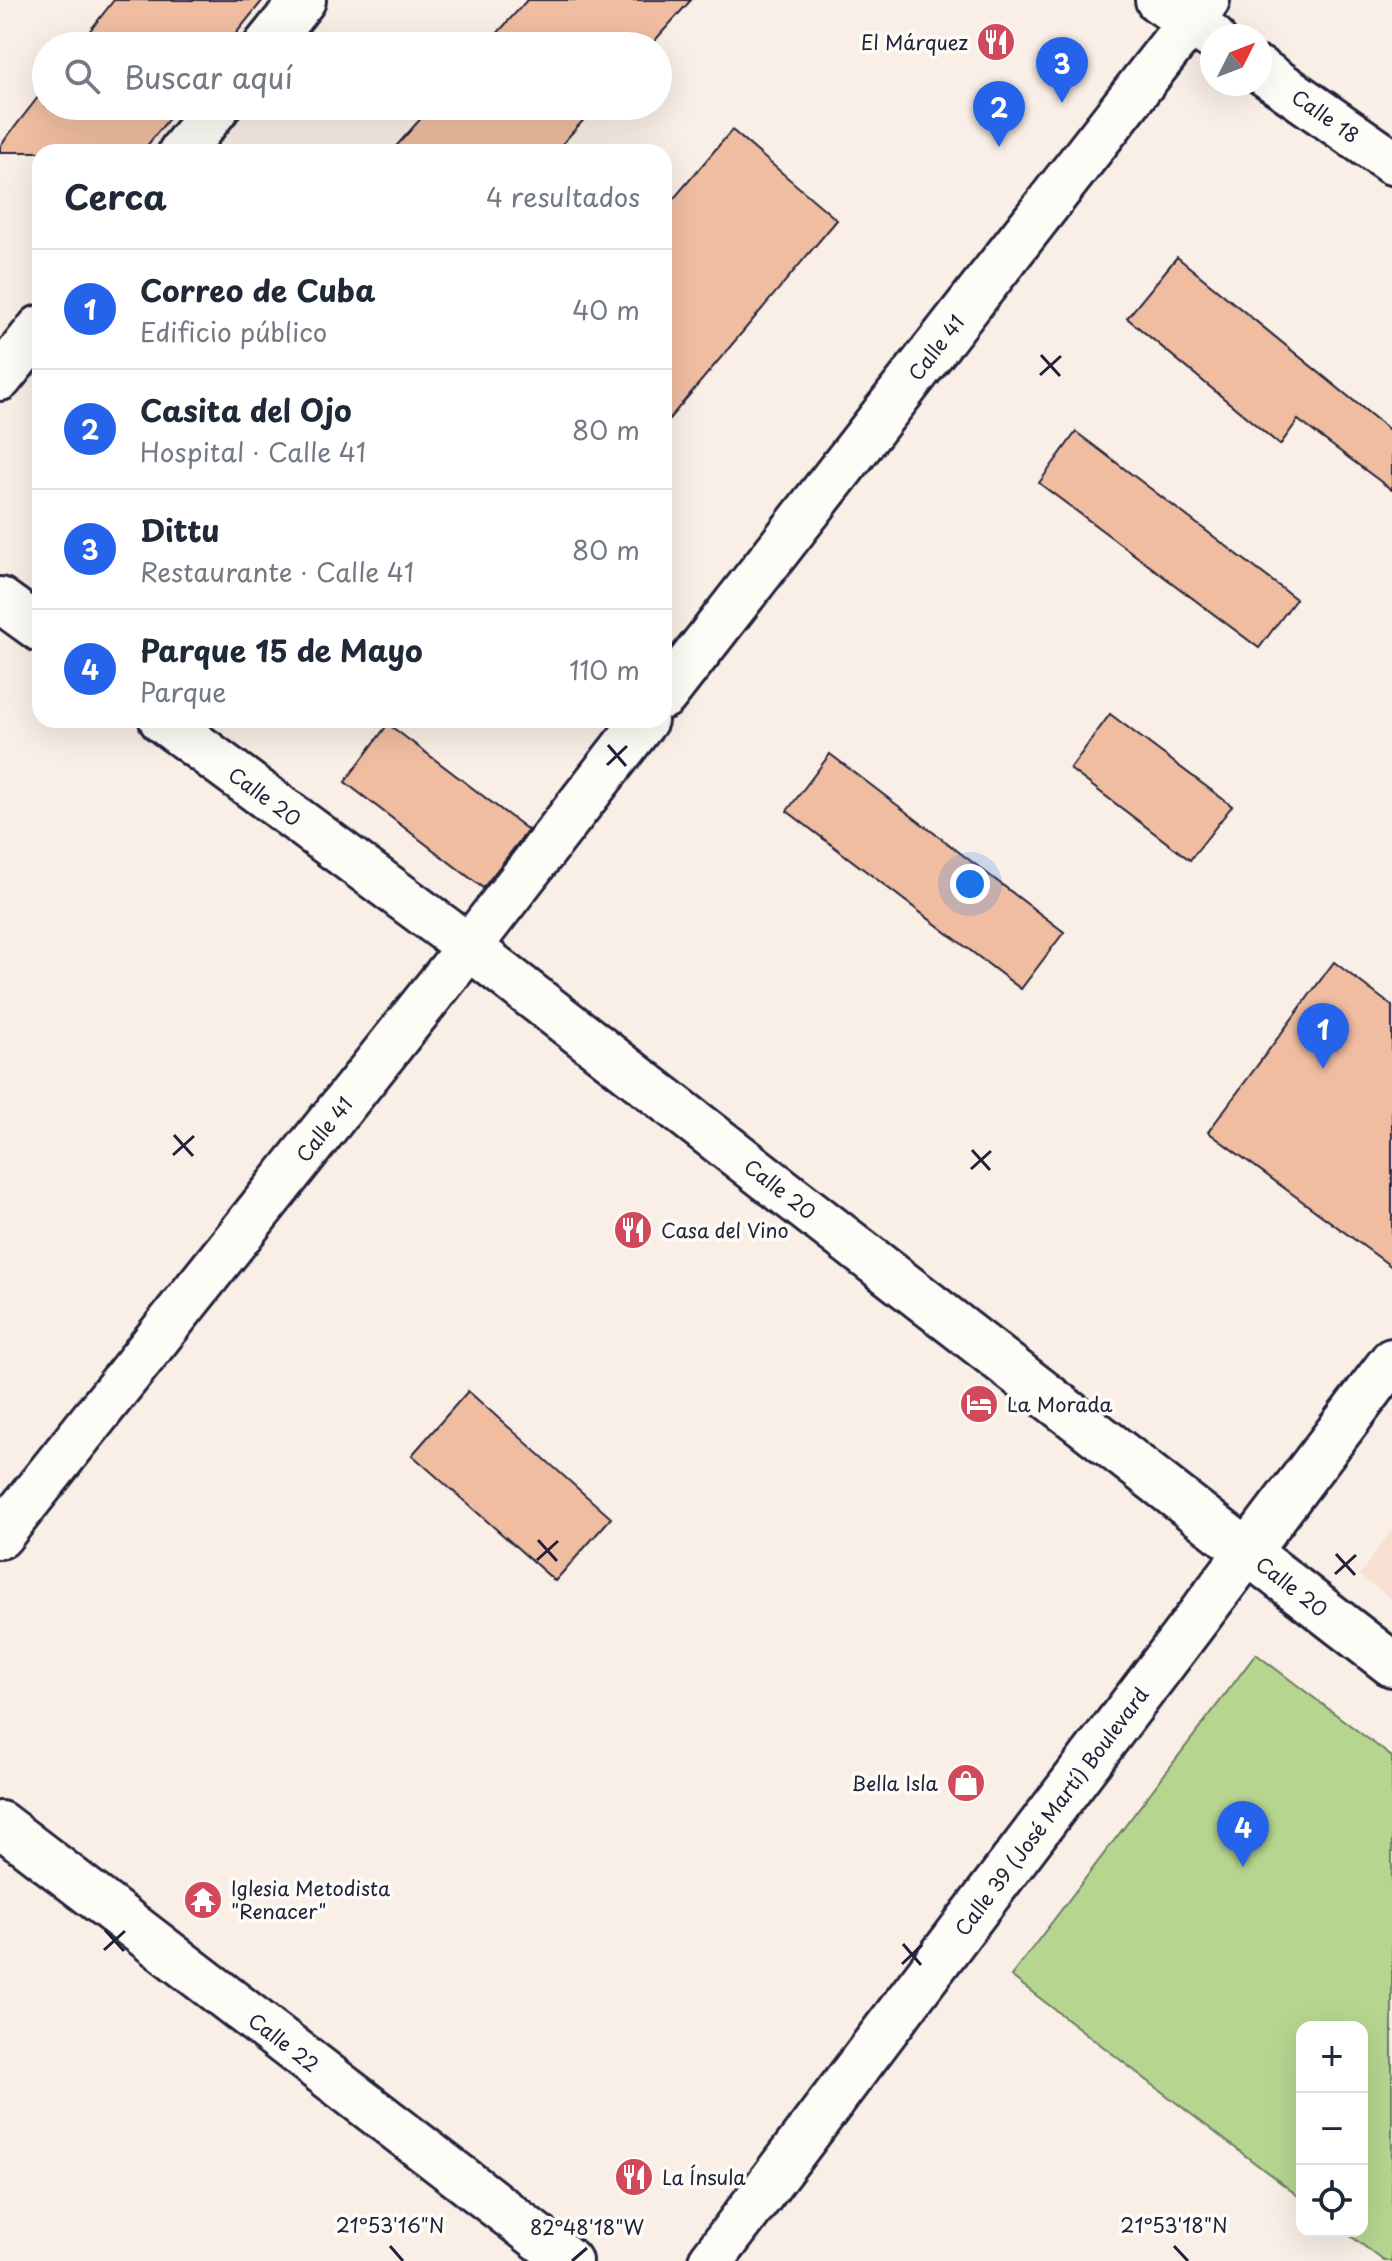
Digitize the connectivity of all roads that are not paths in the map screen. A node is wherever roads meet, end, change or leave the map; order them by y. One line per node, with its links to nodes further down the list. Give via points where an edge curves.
1 (303, 0): 3 (street)
2 (1191, 15): 12 (street, Calle 41)
3 (277, 32)
4 (1272, 78): 7 (street, Calle 18)
5 (207, 120): 6 (street)
6 (187, 144)
7 (1392, 162)
8 (32, 338): 9 (street)
9 (0, 378)
10 (0, 600): 11 (street)
11 (32, 623)
12 (672, 686)
13 (173, 728): 15 (street, Calle 20)
14 (639, 728): 15 (street, Calle 41)
15 (469, 947): 17 (street, Calle 41); 18 (street, Calle 20)
16 (1392, 1361): 18 (street, Calle 39 (José Martí) Boulevard)
17 (0, 1536)
18 (1247, 1553): 19 (street, Calle 20); 22 (street, Calle 39 (José Martí) Boulevard)
19 (1392, 1664)
20 (0, 1824): 21 (street, Calle 22)
21 (569, 2261)
22 (711, 2261)

